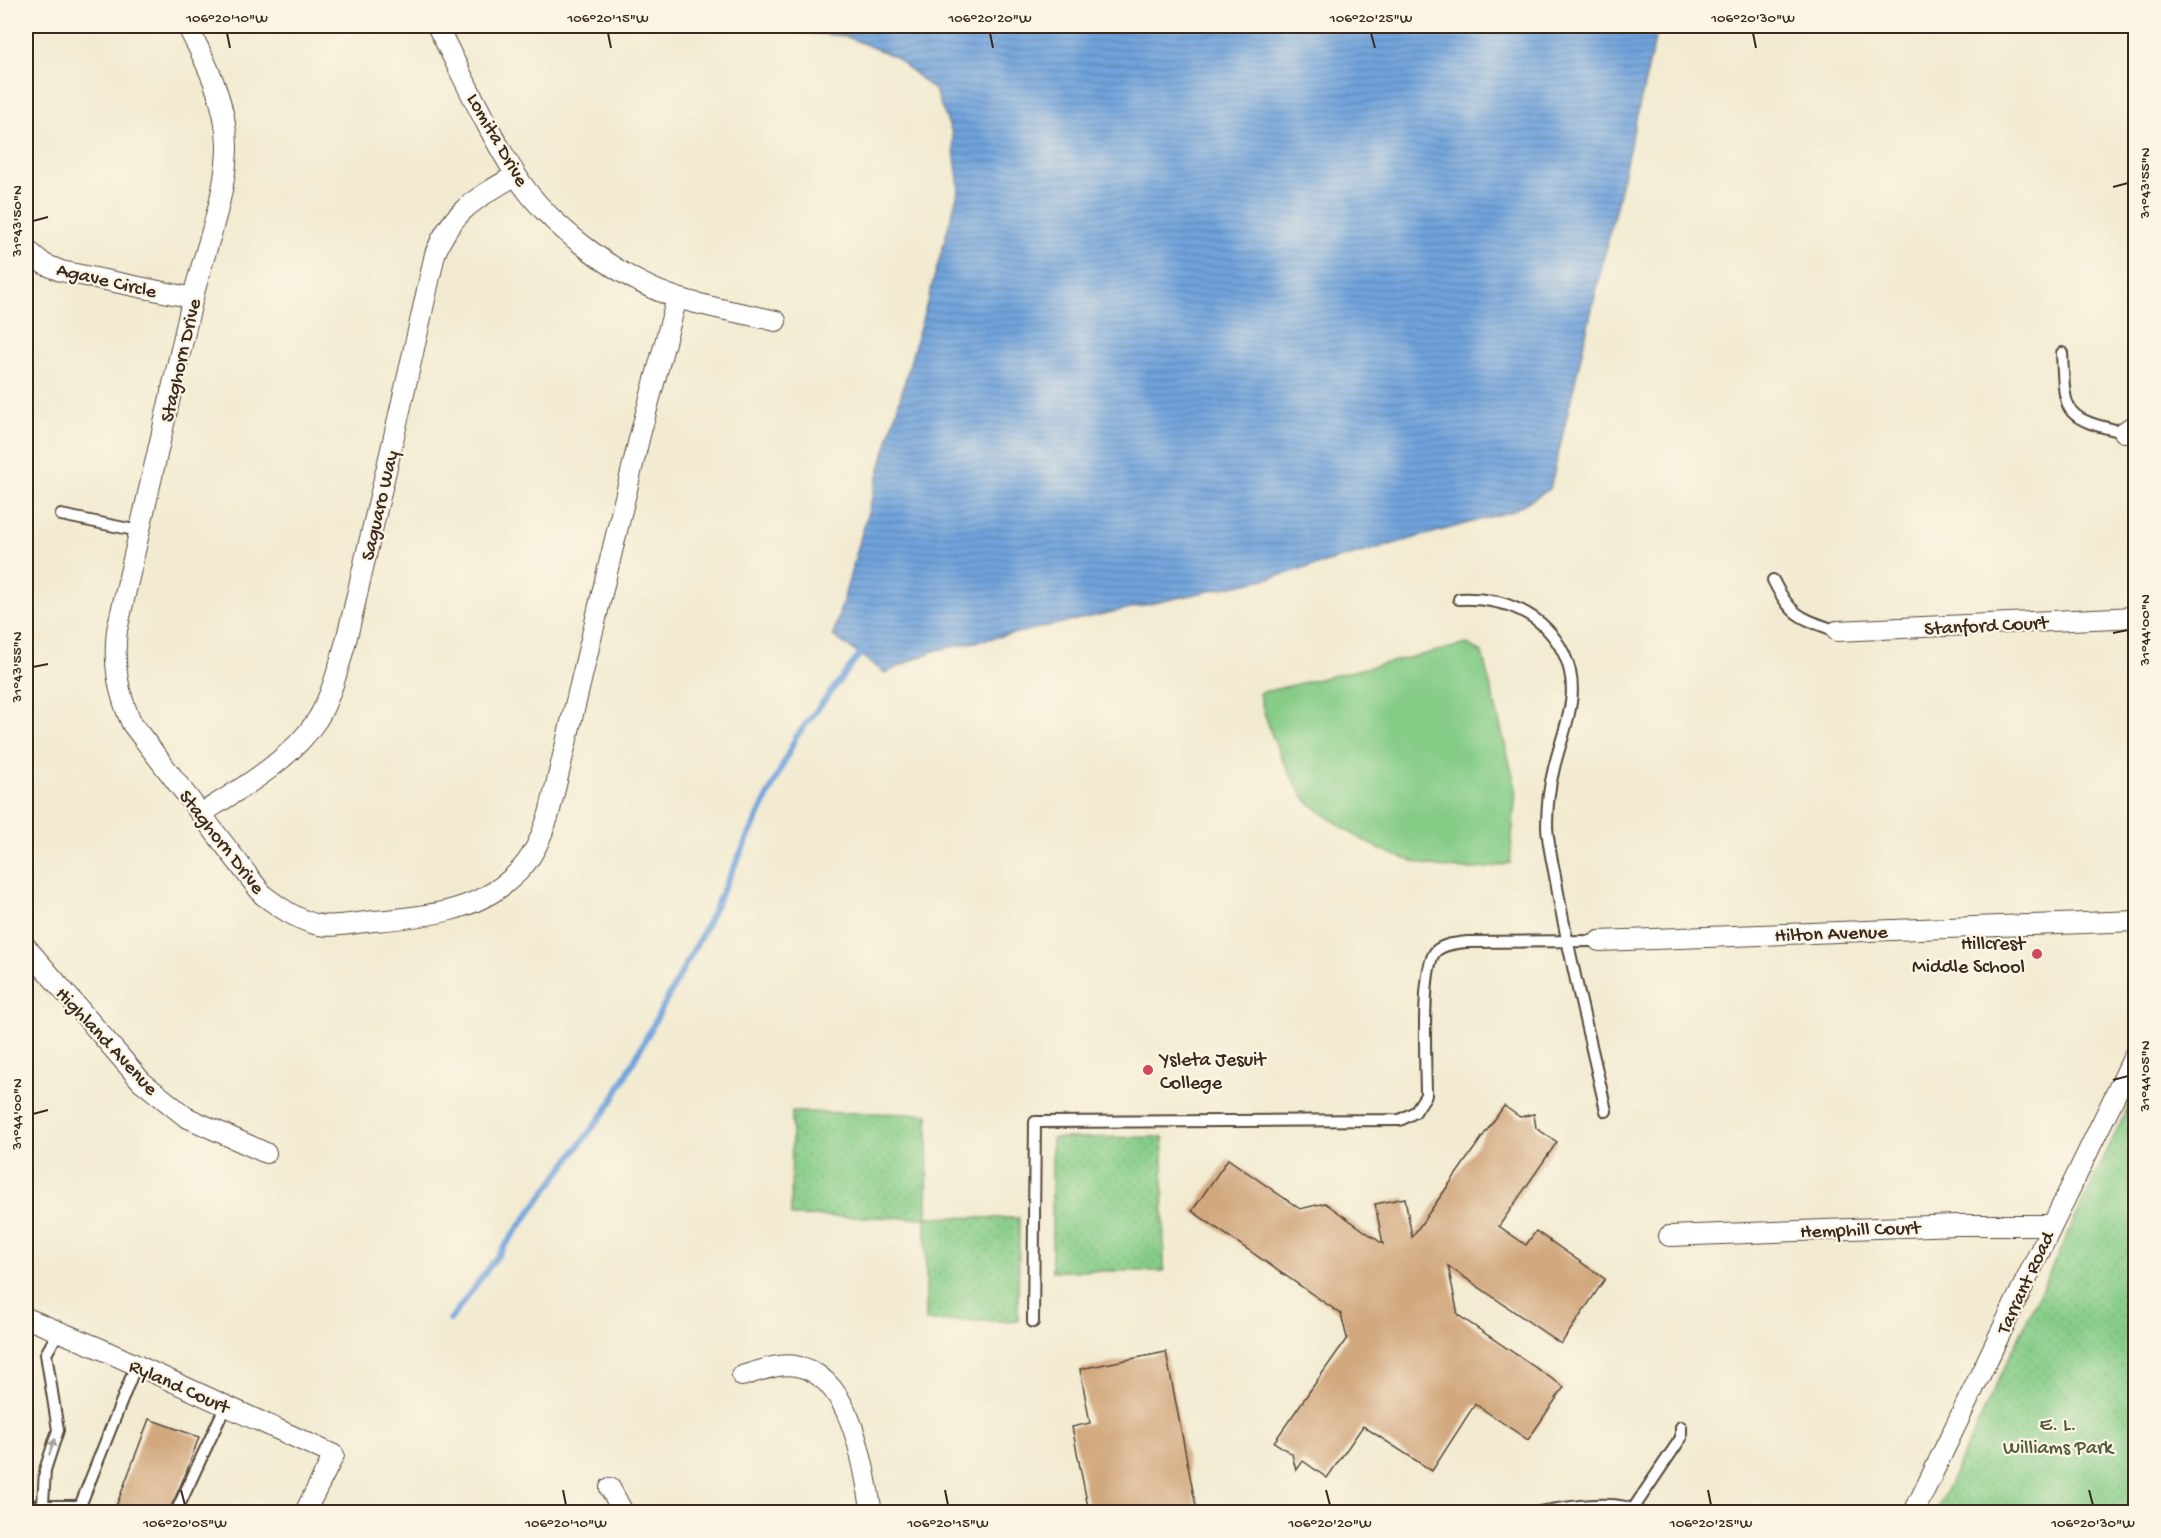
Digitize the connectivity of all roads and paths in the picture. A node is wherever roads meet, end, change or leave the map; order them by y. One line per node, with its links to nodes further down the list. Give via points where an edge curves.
1 (187, 26): 6 (street, Staghorn Drive, via 217,93 227,148 225,176)
2 (437, 26): 3 (street, Lomita Drive)
3 (516, 176): 5 (street, Lomita Drive, via 556,221 588,248 645,284); 16 (street, Saguaro Way, via 470,203 455,217 435,254 356,599 330,692 318,719 277,761)
4 (26, 249): 6 (street, Agave Circle, via 44,264 61,271)
5 (677, 297): 7 (street, Lomita Drive); 16 (street, Staghorn Drive, via 549,814 539,843 514,877 490,894 446,913 316,925 281,909 263,895)
6 (193, 298): 11 (street, Staghorn Drive)
7 (776, 321)
8 (2062, 353): 9 (lane, via 2064,400 2074,415 2095,425)
9 (2130, 428)
10 (61, 515): 11 (lane)
11 (139, 531): 16 (street, Staghorn Drive, via 117,630 116,674 122,702 132,724)
12 (1773, 580): 15 (lane, via 1784,603 1800,617)
13 (1458, 598): 18 (lane, via 1500,601 1526,612 1550,633 1567,663 1573,699 1553,770 1547,830)
14 (2136, 617): 15 (street, Stanford Court)
15 (1838, 631)
16 (202, 813)
17 (2136, 921): 19 (street, Hilton Avenue)
18 (1567, 940): 19 (lane); 22 (lane); 27 (lane, via 1467,942 1436,951 1426,974 1426,1095 1415,1112 1400,1120 1035,1122)
19 (1599, 941)
20 (26, 947): 23 (street, Highland Avenue, via 141,1081 186,1117)
21 (2136, 1052): 24 (street, Tarrant Road)
22 (1606, 1111)
23 (266, 1153)
24 (2051, 1225): 25 (street, Hemphill Court, via 1944,1225); 43 (street, Tarrant Road)
25 (1669, 1236)
26 (26, 1318): 28 (street, Ryland Court)
27 (1033, 1322)
28 (59, 1331): 29 (street, Ryland Court); 34 (lane, one-way to 28, via 45,1470 58,1430 46,1354)
29 (136, 1365): 31 (street, Ryland Court); 36 (lane)
30 (742, 1376): 41 (street, via 768,1368 796,1366 823,1381 845,1408)
31 (226, 1406): 38 (lane); 39 (street, Ryland Court, via 334,1455)
32 (1681, 1427): 37 (lane, via 1682,1438)
33 (610, 1488): 40 (street)
34 (43, 1504): 35 (lane); 36 (lane)
35 (26, 1506)
36 (82, 1509)
37 (1635, 1511): 42 (lane, via 1596,1506)
38 (176, 1512)
39 (305, 1512)
40 (622, 1512)
41 (872, 1512)
42 (1539, 1512)
43 (1914, 1512)

